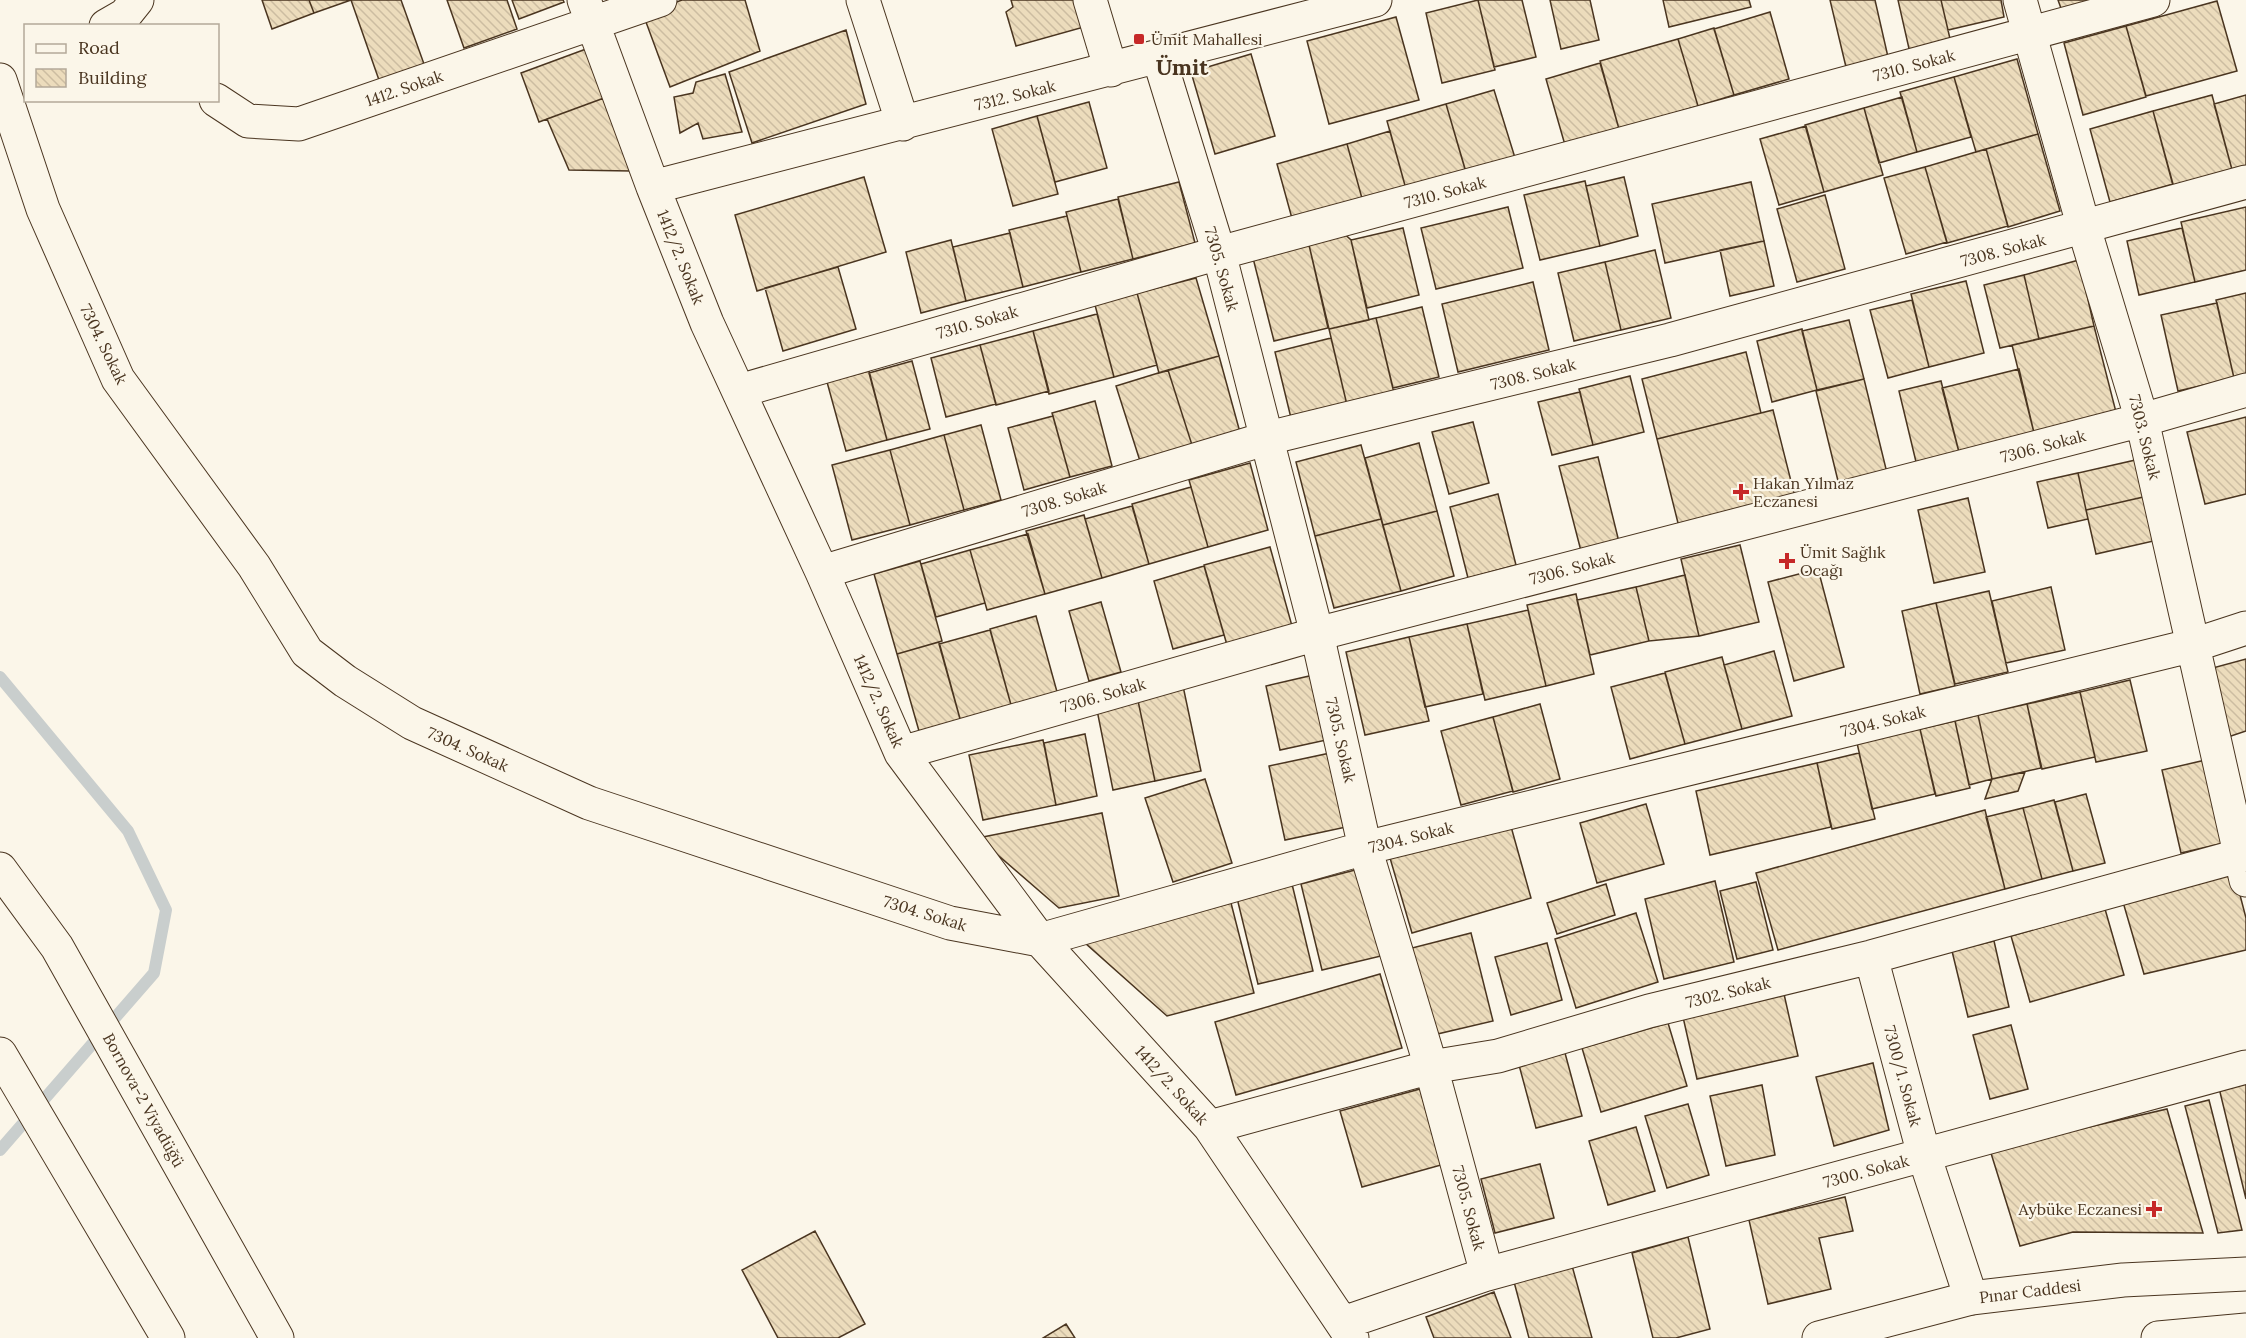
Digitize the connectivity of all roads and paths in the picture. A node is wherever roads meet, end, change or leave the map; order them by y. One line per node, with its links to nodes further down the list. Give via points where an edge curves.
1 (660, 0): 7 (main road, 1412. Sokak)
2 (863, 0): 14 (main road)
3 (1090, 0): 11 (main road)
4 (1371, 0): 9 (main road, 7312. Sokak)
5 (2020, 0): 8 (main road, 7303. Sokak)
6 (2153, 0): 8 (main road, 7310. Sokak)
7 (589, 12): 13 (main road, 1412. Sokak, via 299,124 248,121); 16 (main road, 1412/2. Sokak)
8 (2031, 33): 17 (main road, 7303. Sokak); 18 (main road, 7310. Sokak)
9 (1159, 58): 11 (main road, 7312. Sokak); 18 (main road, 7305. Sokak)
10 (24, 67): 12 (main road)
11 (1111, 70): 14 (main road, 7312. Sokak)
12 (0, 78): 31 (main road, 7304. Sokak, via 43,209 118,379 254,566 307,652 412,723 589,804 950,924)
13 (219, 102)
14 (903, 124): 16 (main road, 7312. Sokak)
15 (2246, 182): 17 (main road, 7308. Sokak)
16 (653, 188): 20 (main road, 1412/2. Sokak)
17 (2084, 228): 21 (main road, 7303. Sokak); 22 (main road, 7308. Sokak, via 1670,340)
18 (1219, 253): 20 (main road, 7310. Sokak); 22 (main road, 7305. Sokak)
19 (2246, 390): 21 (main road, 7306. Sokak)
20 (739, 391): 23 (main road, 1412/2. Sokak)
21 (2142, 420): 25 (main road, 7306. Sokak); 26 (main road, 7303. Sokak)
22 (1268, 438): 23 (main road, 7308. Sokak); 25 (main road, 7305. Sokak)
23 (822, 572): 27 (main road, 1412/2. Sokak)
24 (2246, 627): 26 (main road, 7304. Sokak)
25 (1317, 634): 27 (main road, 7306. Sokak); 28 (main road, 7305. Sokak)
26 (2194, 645): 28 (main road, 7304. Sokak); 29 (main road, 7303. Sokak)
27 (901, 753): 31 (main road, 1412/2. Sokak)
28 (1365, 848): 31 (main road, 7304. Sokak); 34 (main road, 7305. Sokak)
29 (2244, 864): 32 (main road, 7302. Sokak)
30 (0, 869): 44 (main road, Bornova-2 Viyadüğü, via 57,947)
31 (1040, 940): 36 (main road, 1412/2. Sokak)
32 (1871, 957): 34 (main road, 7302. Sokak, via 1650,1011 1498,1056); 37 (main road, 7300/1. Sokak)
33 (0, 1054): 43 (main road)
34 (1431, 1067): 36 (main road, 7302. Sokak); 38 (main road, 7305. Sokak)
35 (2246, 1067): 37 (main road, 7300. Sokak)
36 (1210, 1127): 42 (main road, 1412/2. Sokak)
37 (1924, 1155): 38 (main road, 7300. Sokak); 40 (main road, 7300/1. Sokak)
38 (1487, 1274): 42 (main road, 7305. Sokak)
39 (2246, 1274): 40 (main road, Pınar Caddesi, via 2123,1280)
40 (1971, 1298): 45 (main road, Pınar Caddesi)
41 (2246, 1330): 46 (main road)
42 (1347, 1331)
43 (168, 1338)
44 (277, 1338)
45 (1819, 1338)
46 (2158, 1338)

